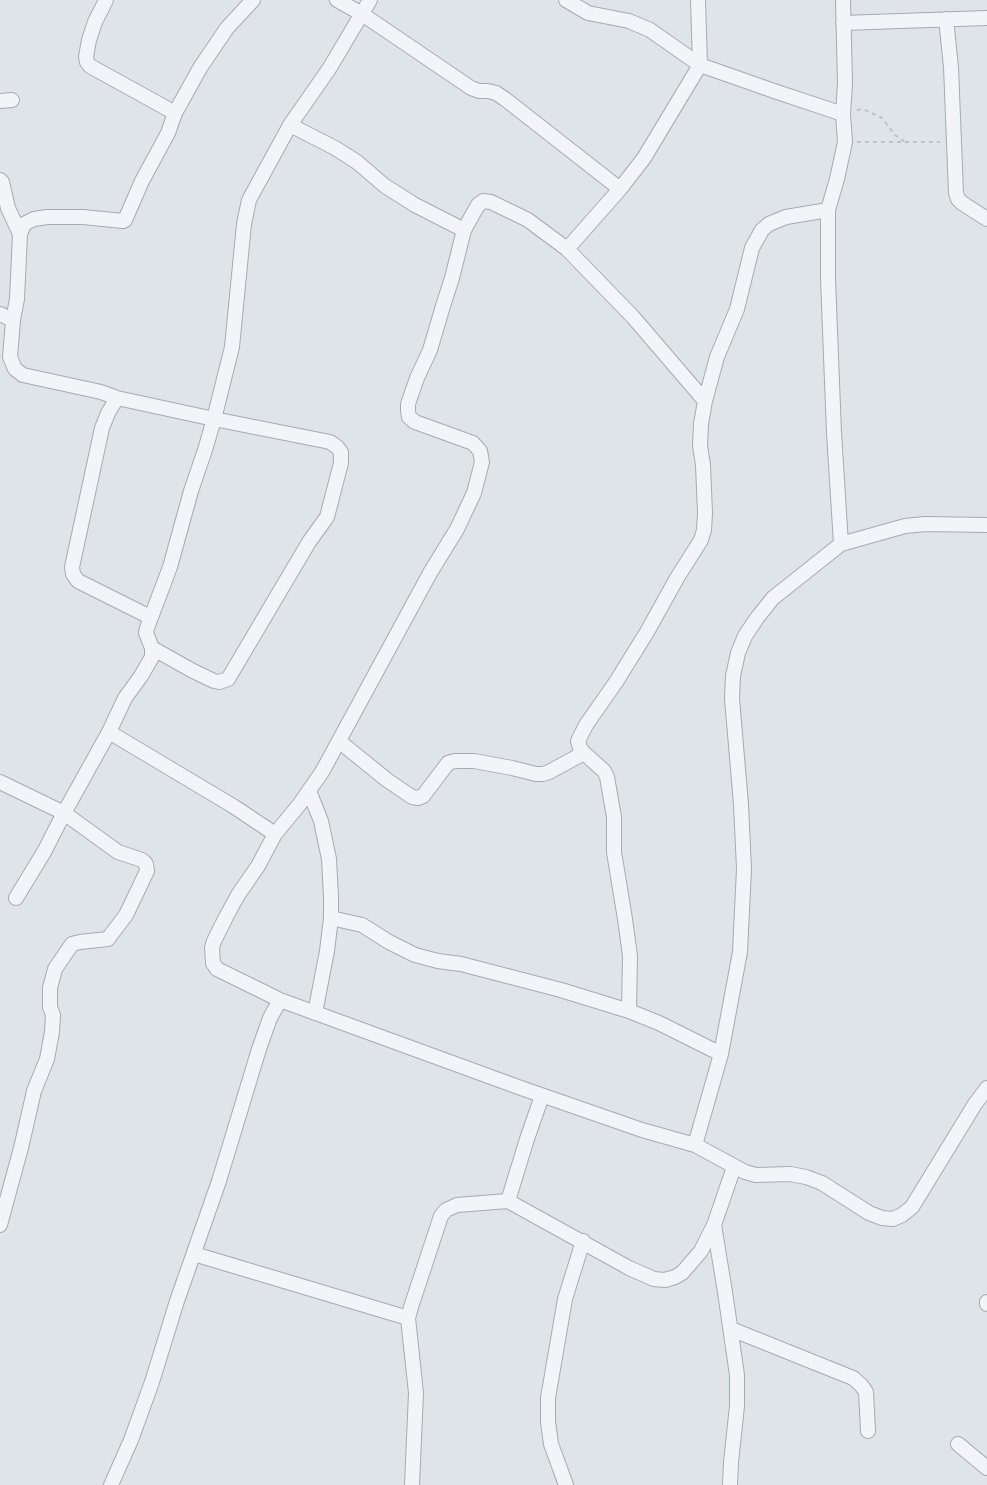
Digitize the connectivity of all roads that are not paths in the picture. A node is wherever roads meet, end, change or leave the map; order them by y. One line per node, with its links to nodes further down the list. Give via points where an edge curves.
1 (106, 0): 13 (street, via 89,40 87,62)
2 (252, 0): 13 (street, via 222,35)
3 (337, 0): 8 (street)
4 (370, 0): 8 (street)
5 (566, 0): 12 (street, via 588,13 650,30)
6 (698, 0): 12 (street)
7 (843, 0): 11 (street)
8 (362, 14): 15 (street); 17 (street, via 471,88 496,93 505,99)
9 (987, 18): 10 (street)
10 (946, 19): 11 (street); 19 (street, via 956,193 958,199)
11 (843, 23): 14 (street)
12 (700, 65): 14 (street); 17 (street, via 644,158)
13 (174, 113): 21 (street, via 168,133 125,220 48,217 24,224)
14 (843, 114): 18 (street, via 845,142)
15 (290, 125): 20 (street, via 335,148 385,186); 26 (street, via 249,200 237,282 232,347)
16 (0, 180): 21 (street)
17 (620, 189): 22 (street)
18 (828, 210): 25 (street, via 786,217 762,230 752,248 737,308 717,357); 28 (street, via 828,279)
19 (987, 219)
20 (464, 230): 22 (street, via 478,205 484,201 491,202 528,220); 32 (street, via 430,350 416,378 408,411 415,422 473,443 480,451 482,462 474,493 457,529)
21 (20, 234): 23 (street, via 17,299)
22 (567, 249): 25 (street, via 633,317)
23 (6, 317): 24 (street, via 10,357 15,369 23,375)
24 (117, 398): 26 (street); 29 (street, via 100,436 72,574 78,581)
25 (705, 401): 33 (street, via 700,424 704,491 701,540 616,682 586,725 578,741)
26 (214, 419): 29 (street, via 170,567); 30 (street, via 330,442 341,452 333,498 327,517 228,679 219,682 209,679)
27 (987, 525): 28 (street, via 905,526)
28 (841, 544): 43 (street, via 773,598 756,618 738,653 732,699 742,804 744,869 740,952)
29 (150, 617): 30 (street, via 146,633)
30 (152, 648): 31 (street, via 152,657 125,698)
31 (109, 732): 36 (street); 37 (street)
32 (340, 742): 33 (street, via 387,780 418,798 448,763 455,761 474,761 543,774); 35 (street)
33 (584, 753): 41 (street, via 604,771 614,817 614,852 630,956)
34 (0, 782): 36 (street)
35 (309, 791): 37 (street); 39 (street, via 321,821 329,860)
36 (64, 814): 38 (street); 49 (street, via 118,852 142,860 147,870 126,915 108,939 72,944 55,969 50,988 52,1032 47,1060 34,1091)
37 (275, 834): 40 (street, via 238,895 212,948 213,963 217,969)
38 (16, 898)
39 (331, 918): 41 (street, via 362,924 415,955 561,990); 42 (street)
40 (280, 1000): 42 (street); 52 (street, via 258,1049 220,1181)
41 (629, 1011): 43 (street)
42 (315, 1013): 45 (street)
43 (721, 1054): 46 (street)
44 (987, 1088): 47 (street, via 912,1207 893,1219 869,1213 822,1183 806,1177 756,1175)
45 (542, 1096): 46 (street); 48 (street)
46 (695, 1145): 47 (street)
47 (734, 1167): 50 (street)
48 (508, 1201): 51 (street); 53 (street, via 458,1205 446,1210 441,1216)
49 (0, 1225)
50 (714, 1225): 51 (street, via 701,1251 682,1273 665,1280 654,1279 629,1268); 54 (street)
51 (582, 1242): 60 (street, via 565,1299 548,1398 551,1444)
52 (194, 1254): 53 (street); 58 (street, via 138,1421)
53 (408, 1318): 59 (street, via 416,1393)
54 (731, 1329): 55 (street, via 853,1378 866,1392); 61 (street, via 737,1406)
55 (868, 1431)
56 (958, 1444): 57 (street)
57 (987, 1468)
58 (111, 1485)
59 (412, 1485)
60 (566, 1485)
61 (730, 1485)

